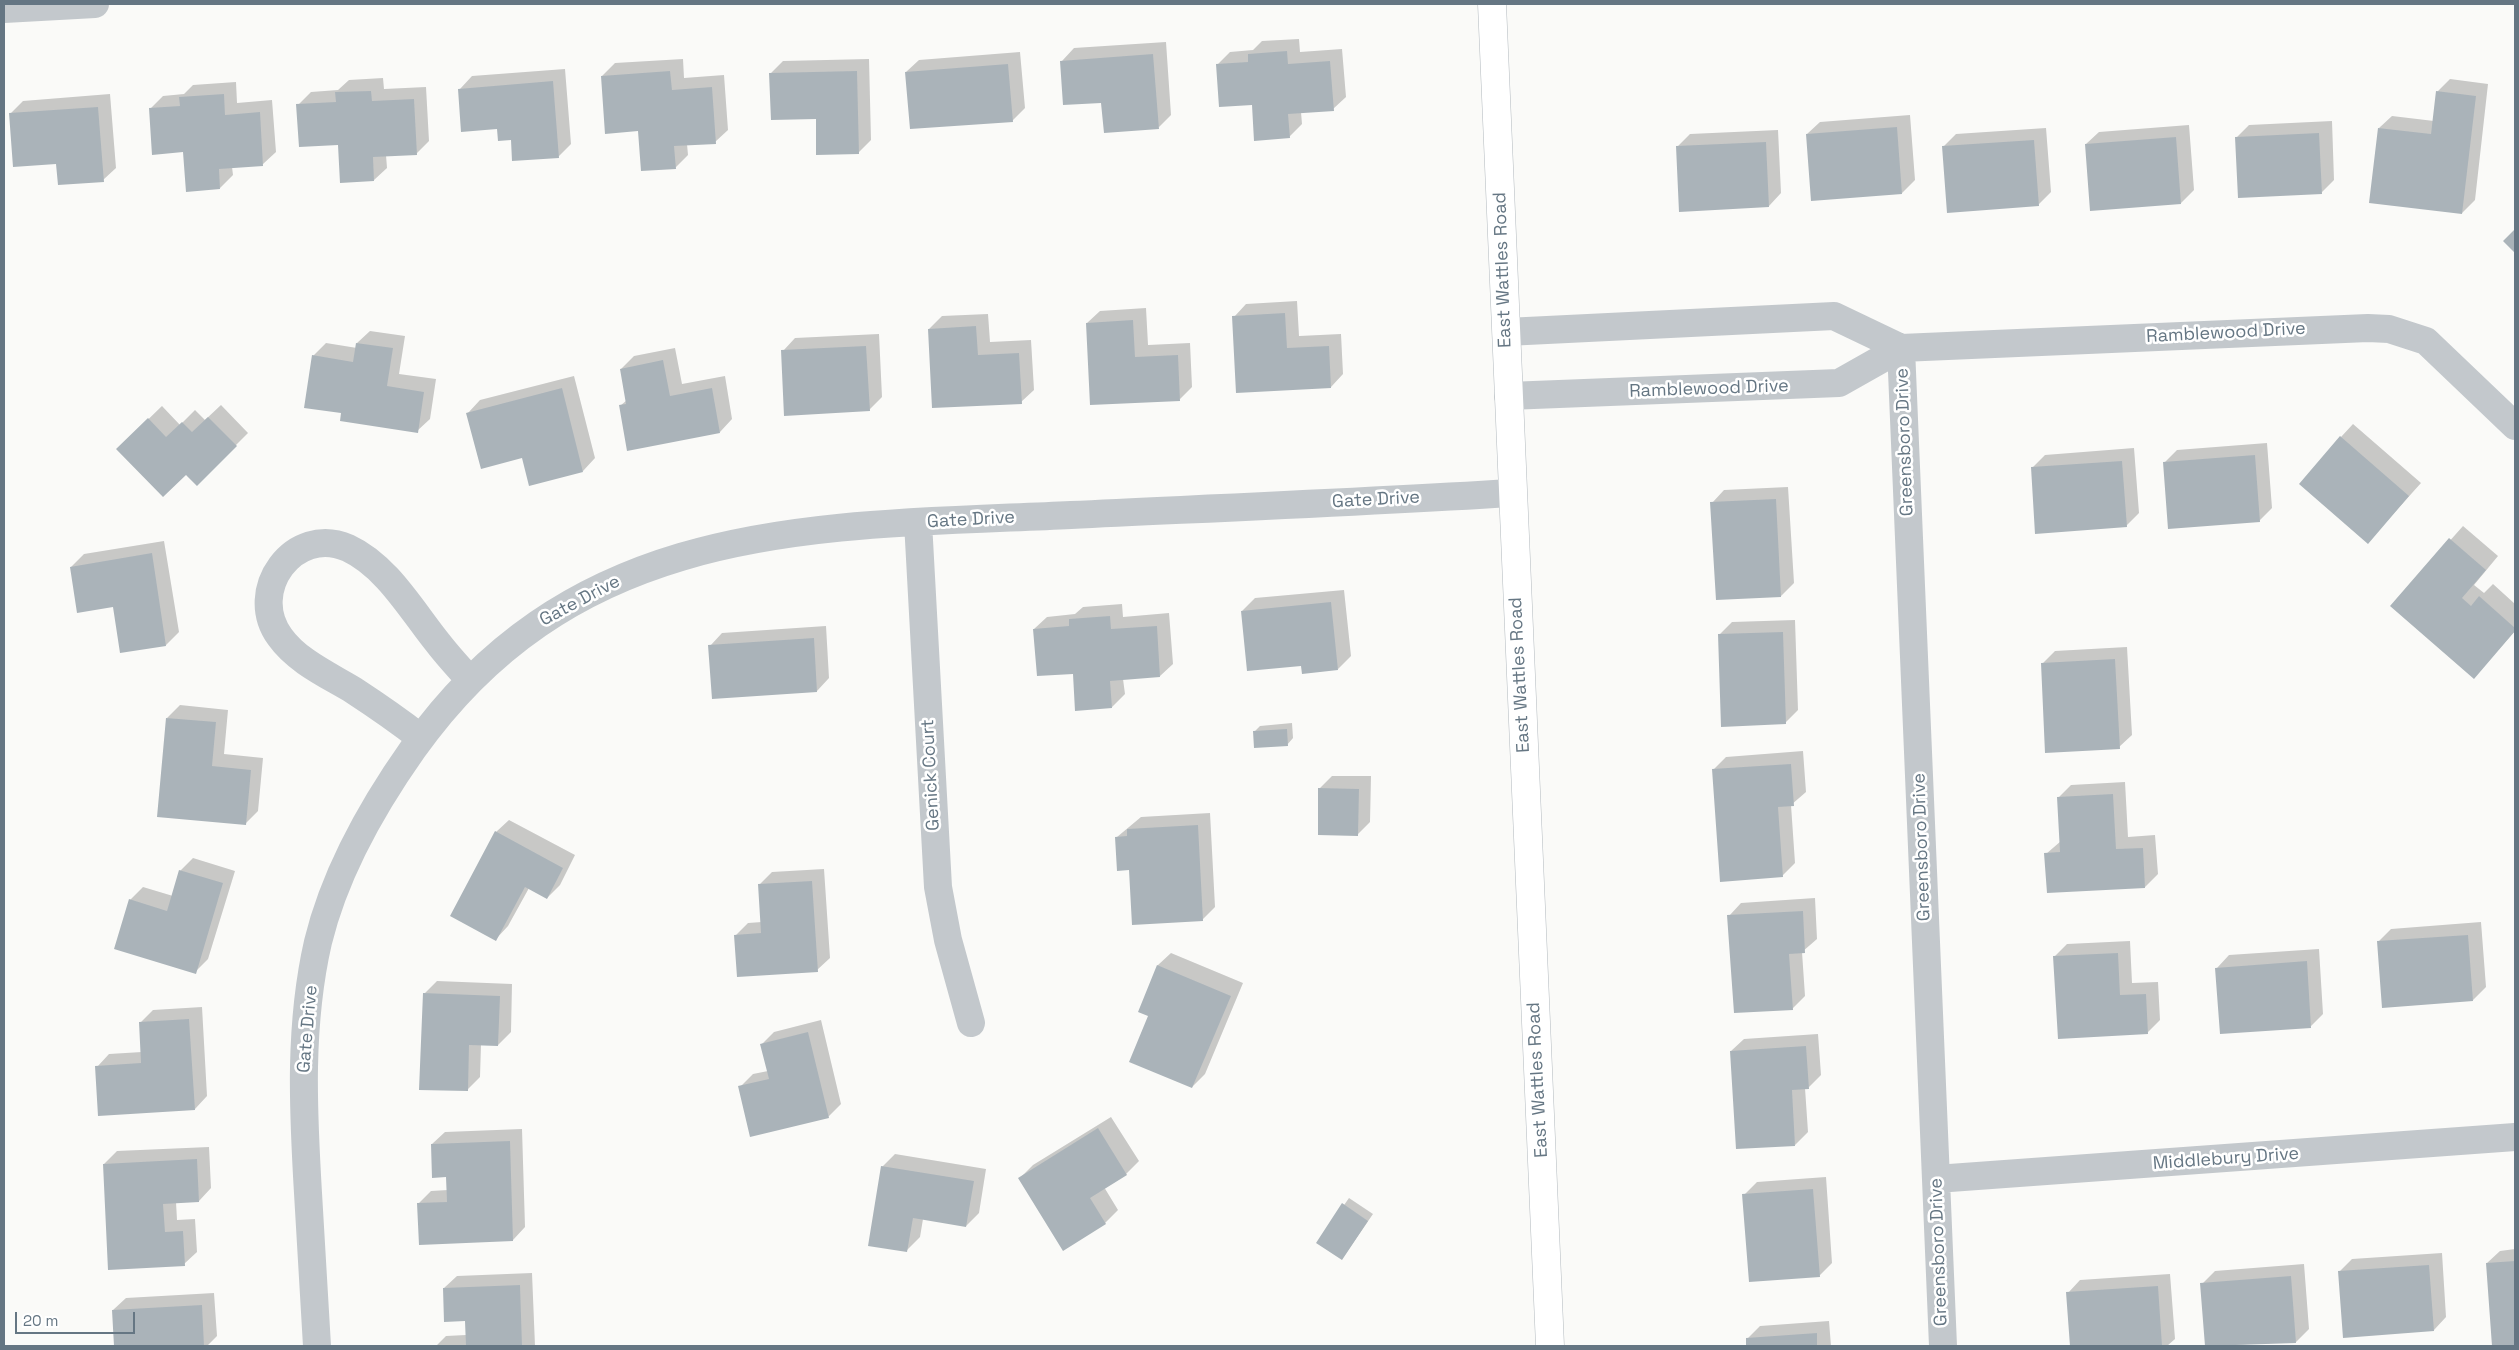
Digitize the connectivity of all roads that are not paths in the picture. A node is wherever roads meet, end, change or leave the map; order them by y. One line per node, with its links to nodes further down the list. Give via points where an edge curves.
1 (95, 4): 3 (street)
2 (1492, 4): 4 (main road, East Wattles Road)
3 (4, 9)
4 (1506, 332): 5 (street, Ramblewood Drive, via 1834,316); 6 (main road, East Wattles Road)
5 (1901, 348): 6 (street, Ramblewood Drive, via 1838,384); 7 (street, Ramblewood Drive, via 2389,329 2426,341); 14 (street, Greensboro Drive)
6 (1508, 396): 8 (main road, East Wattles Road)
7 (2515, 426)
8 (1512, 493): 9 (street, Gate Drive); 16 (main road, East Wattles Road)
9 (918, 522): 10 (street, Gate Drive, via 818,529 750,539 646,568 550,614 513,641); 12 (street, Genick Court, via 938,887 948,940)
10 (470, 680): 11 (street, Gate Drive); 11 (street, via 396,589 368,560 346,547 324,544 294,553 281,565 271,583 269,602 271,621 279,636 293,653)
11 (421, 738): 15 (street, Gate Drive, via 393,777 359,836 327,914 311,984 305,1023 304,1094)
12 (971, 1023)
13 (2515, 1137): 14 (street, Middlebury Drive)
14 (1936, 1179): 17 (street, Greensboro Drive)
15 (317, 1346)
16 (1550, 1346)
17 (1943, 1346)

